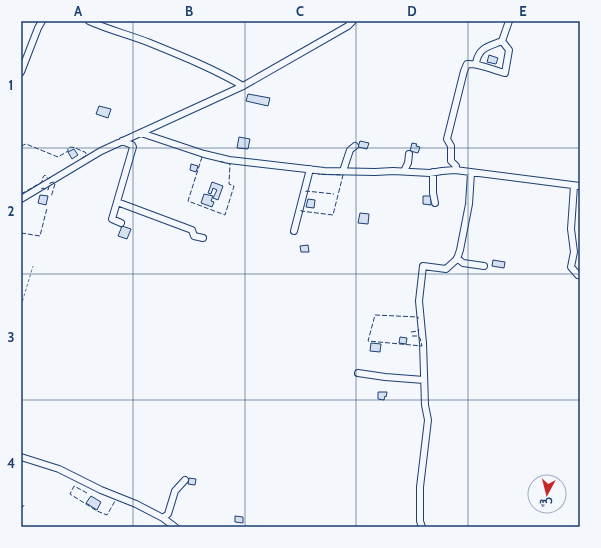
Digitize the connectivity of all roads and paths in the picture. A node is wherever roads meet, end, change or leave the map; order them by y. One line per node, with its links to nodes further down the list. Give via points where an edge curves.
1 (42, 21): 7 (street)
2 (90, 21): 8 (street, via 150,43 218,72)
3 (353, 21): 8 (street)
4 (509, 21): 5 (street)
5 (502, 41): 6 (street, via 483,49); 6 (street, via 509,50 505,73)
6 (476, 63): 14 (street, via 467,64 464,71 447,140 451,146 451,161 456,166)
7 (21, 72)
8 (243, 86): 9 (street)
9 (141, 133): 10 (street); 13 (street, via 229,160)
10 (122, 141): 20 (street, via 83,161); 21 (street, via 133,147)
11 (355, 146): 15 (street, via 350,150)
12 (409, 154): 16 (street)
13 (310, 169): 15 (street); 24 (street)
14 (455, 170): 17 (street); 18 (street)
15 (343, 171): 16 (street)
16 (404, 171): 17 (street)
17 (433, 172): 22 (street)
18 (471, 173): 19 (street); 26 (street, via 468,204)
19 (577, 186): 29 (street, via 571,230 574,252 571,266)
20 (21, 199)
21 (117, 202): 23 (street, via 112,219); 25 (street, via 192,230 194,236)
22 (435, 203)
23 (121, 223)
24 (294, 231)
25 (203, 238)
26 (457, 258): 28 (street, via 463,263); 32 (street, via 446,269 422,266 418,301)
27 (33, 266): 30 (path)
28 (484, 266)
29 (578, 275)
30 (21, 306)
31 (358, 373): 32 (street)
32 (424, 380): 37 (street, via 428,420 420,487)
33 (21, 457): 35 (street, via 59,469)
34 (185, 480): 35 (street, via 175,491 168,514)
35 (163, 518): 36 (street)
36 (176, 527)
37 (422, 527)

